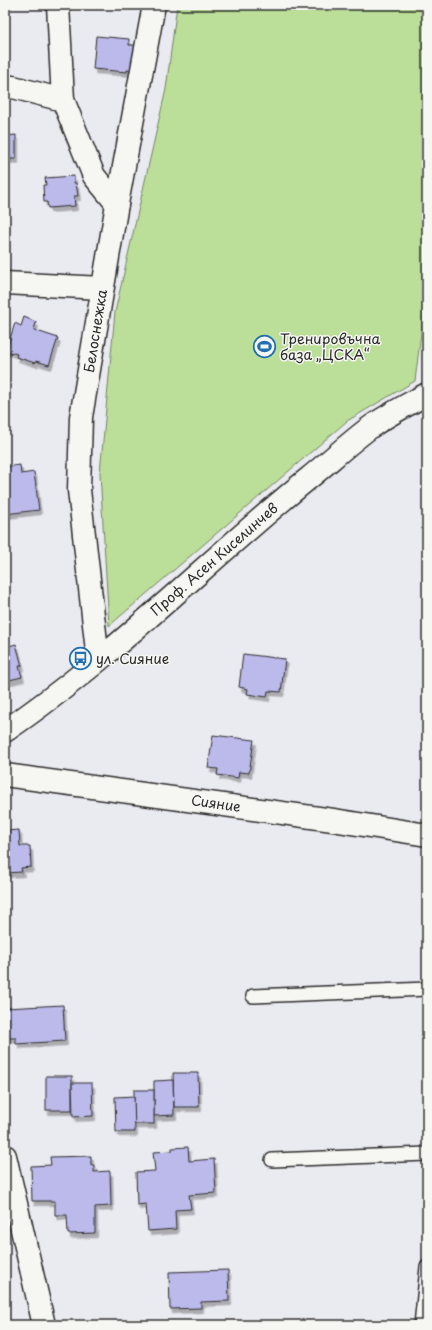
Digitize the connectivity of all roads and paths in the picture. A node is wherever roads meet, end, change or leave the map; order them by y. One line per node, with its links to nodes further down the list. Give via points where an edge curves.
1 (58, 5): 4 (street)
2 (154, 5): 5 (street, Белоснежка)
3 (5, 88): 4 (street, via 12,87)
4 (63, 100): 5 (street, via 94,176)
5 (117, 204): 7 (street, Белоснежка)
6 (5, 283): 7 (street)
7 (102, 288): 9 (street, Белоснежка, via 81,417 79,490)
8 (427, 394): 9 (street, Проф. Асен Киселинчев, via 372,426)
9 (98, 660): 10 (street, Проф. Асен Киселинчев)
10 (5, 731)
11 (5, 775): 12 (street, Сияние)
12 (427, 835)
13 (427, 988): 14 (lane)
14 (253, 996)
15 (427, 1154): 17 (lane)
16 (5, 1156): 19 (street)
17 (272, 1160)
18 (427, 1267): 20 (lane)
19 (44, 1325)
20 (422, 1325)

